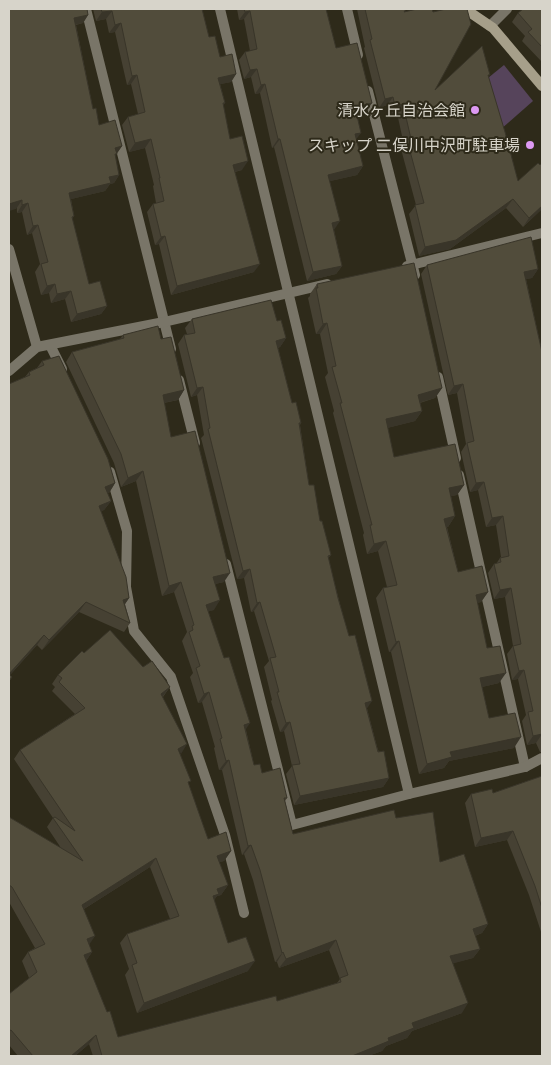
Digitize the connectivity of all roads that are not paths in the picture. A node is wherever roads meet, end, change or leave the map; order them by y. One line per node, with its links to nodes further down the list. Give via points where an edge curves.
1 (86, 9): 17 (street)
2 (220, 9): 16 (street)
3 (346, 9): 7 (street)
4 (465, 9): 6 (street)
5 (508, 9): 6 (street)
6 (490, 26): 9 (street)
7 (361, 66)
8 (366, 85): 12 (street)
9 (542, 86)
10 (542, 233): 12 (street)
11 (9, 249): 19 (street)
12 (412, 265): 13 (street); 15 (street)
13 (393, 269)
14 (336, 282): 16 (street)
15 (417, 284)
16 (288, 292): 17 (street); 28 (street)
17 (164, 322): 18 (street); 23 (street)
18 (50, 345): 19 (street); 22 (street)
19 (37, 347): 20 (street)
20 (9, 371)
21 (436, 371): 27 (street)
22 (67, 379)
23 (199, 458)
24 (108, 466): 29 (street, via 127,532 126,587 134,631 171,677 225,834)
25 (224, 554): 28 (street, via 292,826)
26 (542, 758): 27 (street)
27 (525, 767): 28 (street)
28 (409, 794)
29 (244, 913)

